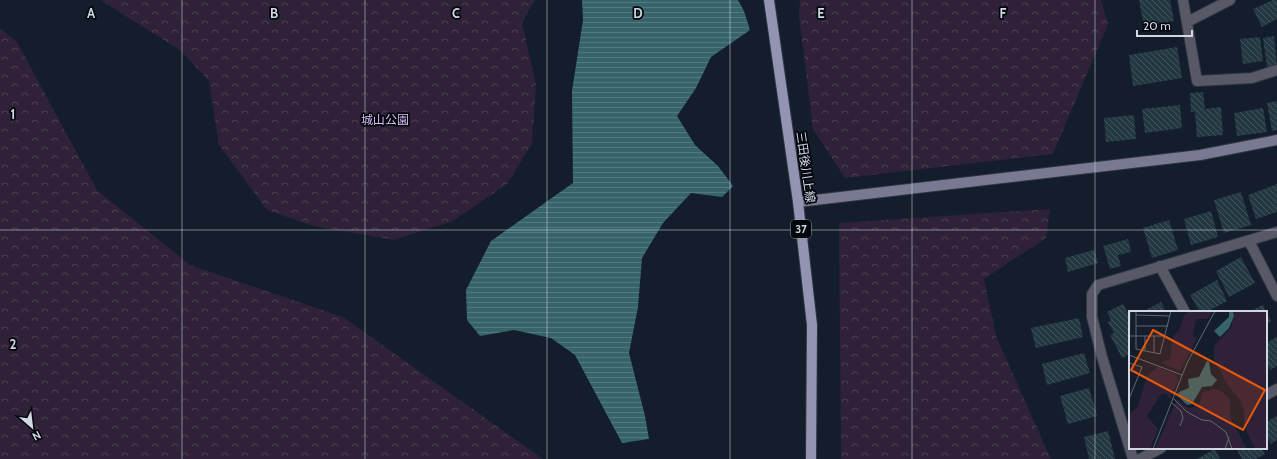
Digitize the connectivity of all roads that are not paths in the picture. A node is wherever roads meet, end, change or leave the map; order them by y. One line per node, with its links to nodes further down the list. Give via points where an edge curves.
1 (769, 0): 7 (main road, 三田後川上線 / 37)
2 (1183, 0): 4 (street)
3 (1230, 0): 4 (street)
4 (1187, 22): 5 (street, via 1197,81 1252,78)
5 (1277, 70)
6 (1277, 140): 7 (street, via 1200,155)
7 (798, 202): 18 (main road, 三田後川上線 / 37, via 812,325)
8 (1277, 232): 9 (street)
9 (1249, 241): 10 (street); 11 (street)
10 (1160, 266): 12 (street); 15 (street, via 1098,285 1092,294 1092,316)
11 (1277, 296)
12 (1184, 311)
13 (1277, 389): 14 (street)
14 (1267, 394)
15 (1129, 446)
16 (1130, 449): 19 (street)
17 (1159, 449): 20 (street)
18 (811, 459)
19 (1133, 459)
20 (1140, 459)

